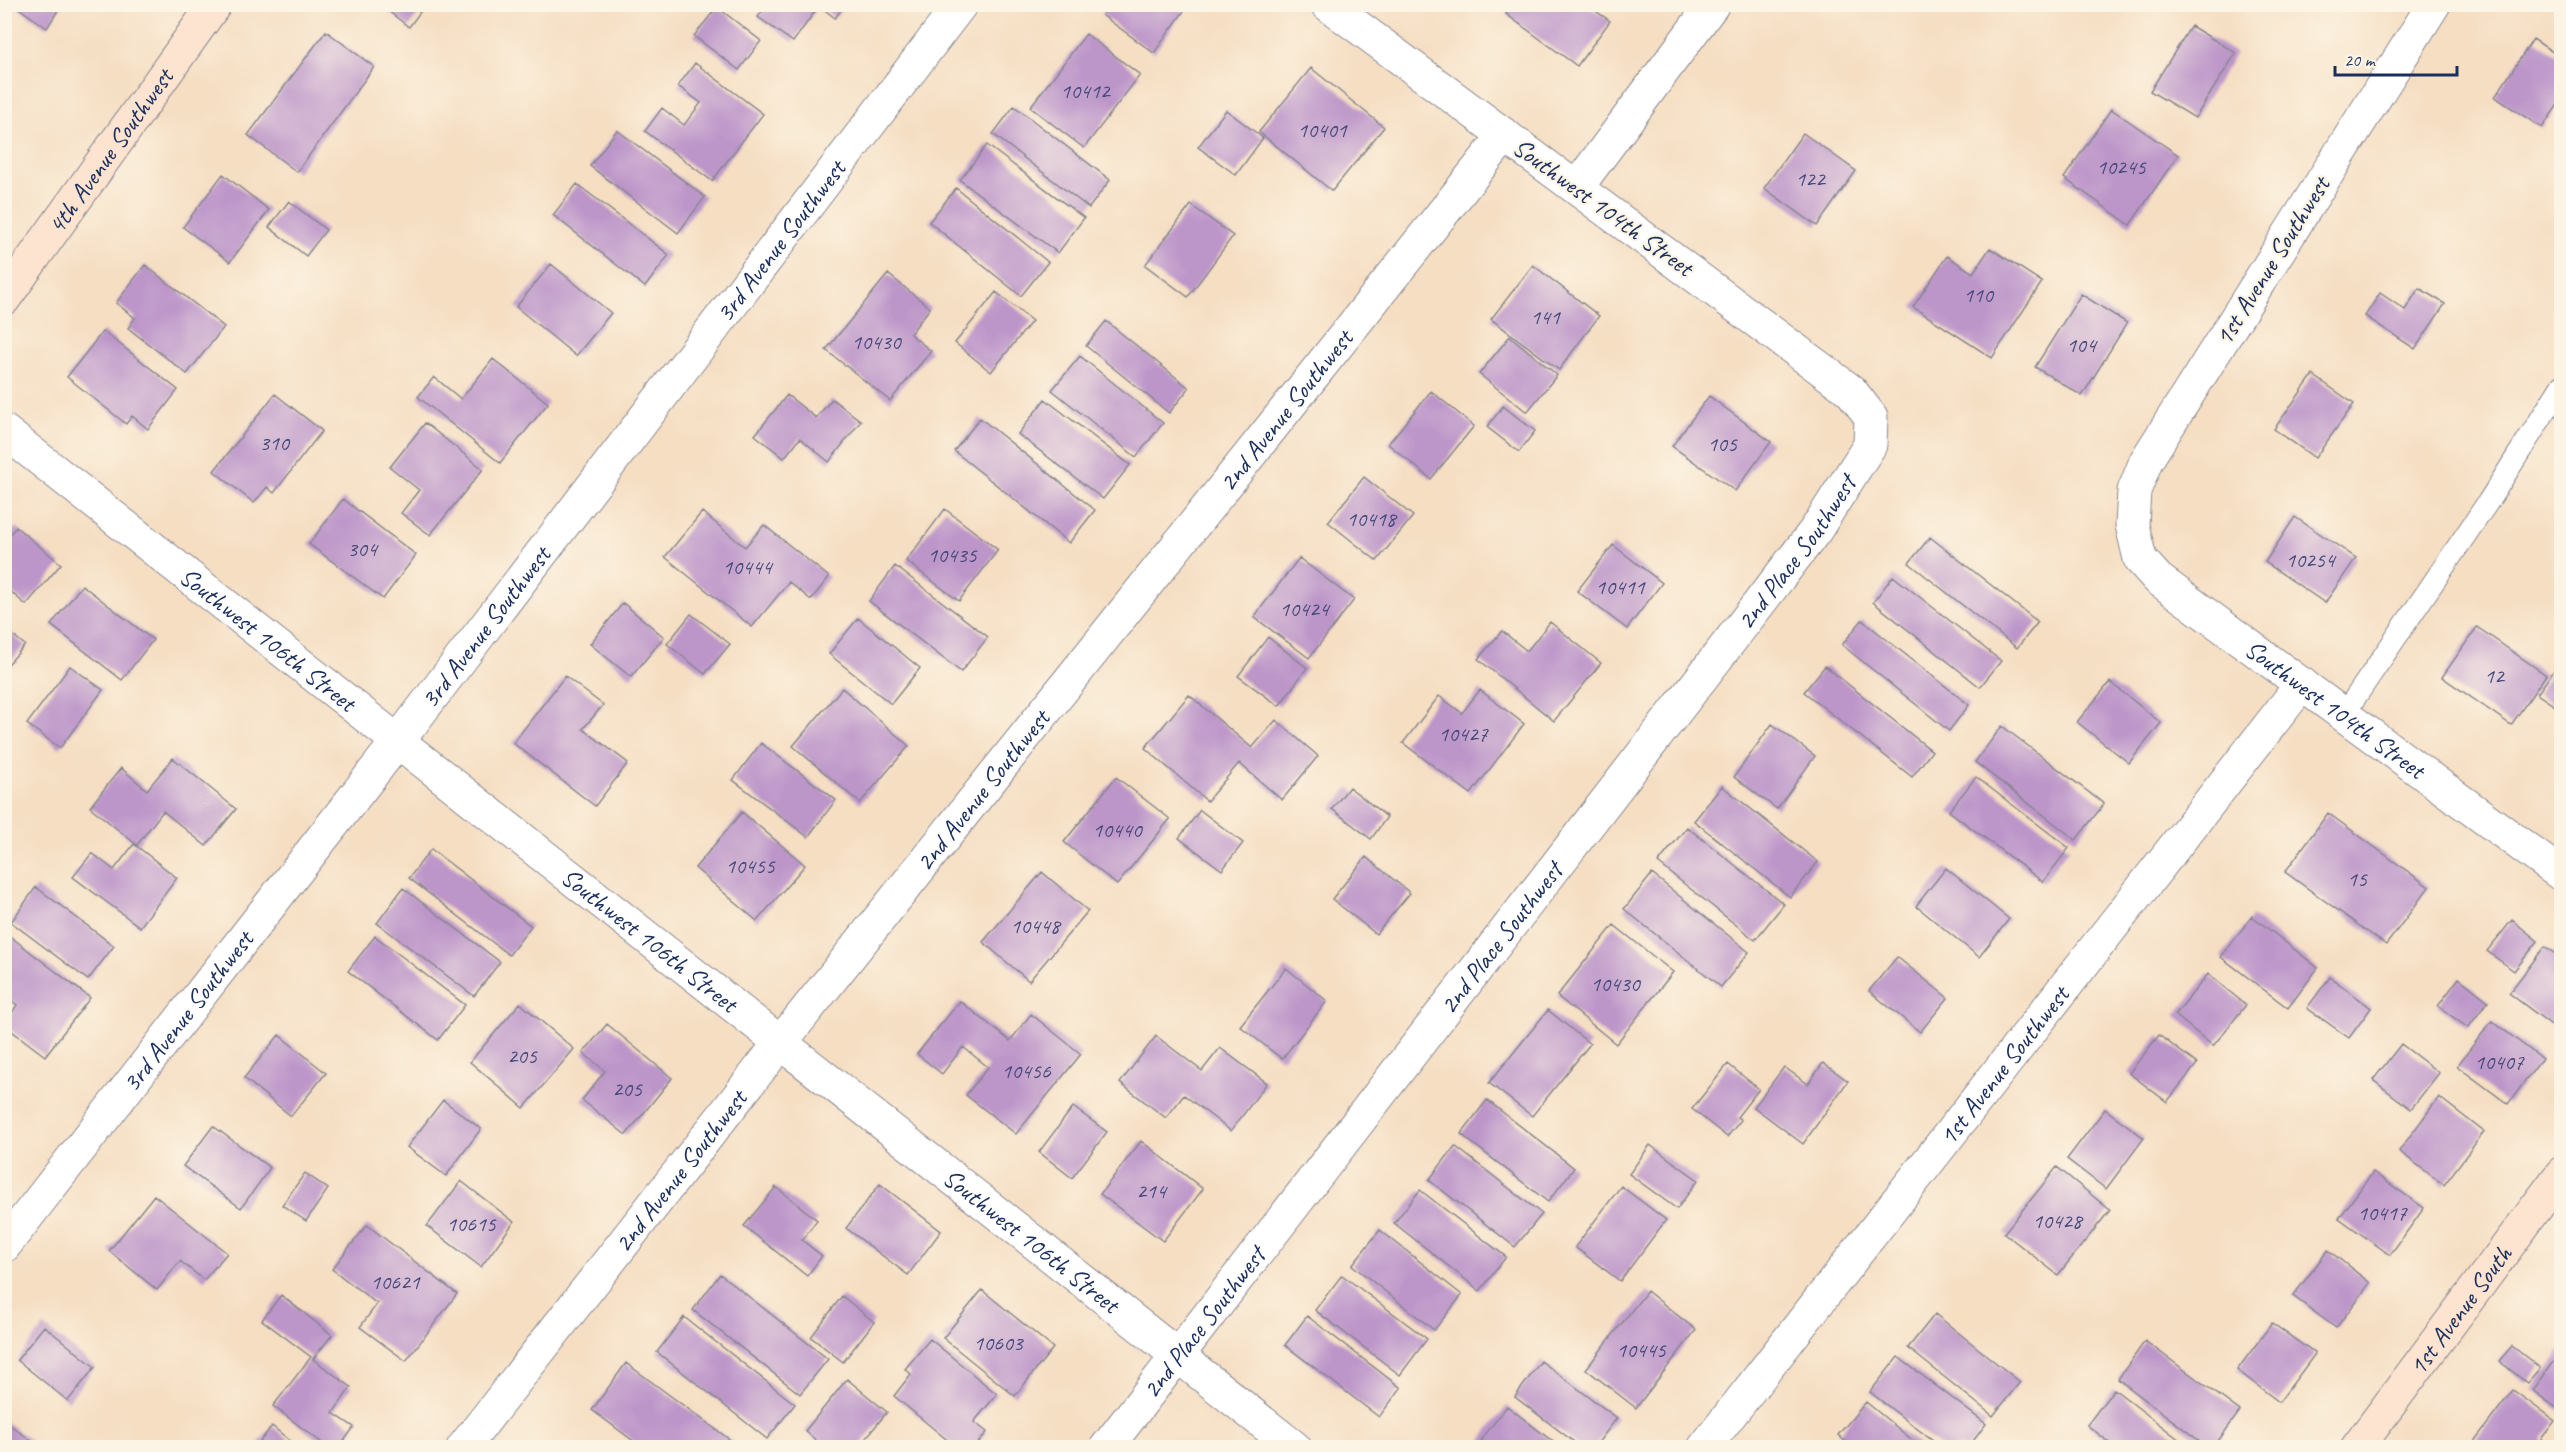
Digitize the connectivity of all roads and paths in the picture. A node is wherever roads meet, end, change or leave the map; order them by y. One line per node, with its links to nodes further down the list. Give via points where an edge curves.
1 (215, 4): 8 (street, 4th Avenue Southwest)
2 (961, 4): 15 (street, 3rd Avenue Southwest)
3 (1713, 4): 7 (street)
4 (2434, 4): 12 (street, 1st Avenue Southwest, via 2146,461 2134,491)
5 (1334, 7): 6 (street, Southwest 104th Street)
6 (1505, 135): 7 (street, Southwest 104th Street); 17 (street, 2nd Avenue Southwest)
7 (1577, 187): 10 (street, Southwest 104th Street, via 1851,391)
8 (4, 299)
9 (2562, 385): 14 (lane, via 2488,502)
10 (1871, 417): 20 (street, 2nd Place Southwest, via 1870,445 1815,531)
11 (4, 431): 15 (street, Southwest 106th Street)
12 (2132, 525): 13 (street, Southwest 104th Street, via 2140,559 2158,579)
13 (2302, 684): 14 (street, Southwest 104th Street); 24 (street, 1st Avenue Southwest)
14 (2343, 714): 16 (street, Southwest 104th Street)
15 (398, 741): 17 (street, Southwest 106th Street); 19 (street, 3rd Avenue Southwest)
16 (2562, 875)
17 (781, 1042): 20 (street, Southwest 106th Street); 21 (street, 2nd Avenue Southwest)
18 (2562, 1173): 25 (street, 1st Avenue South)
19 (4, 1246)
20 (1178, 1356): 22 (street, 2nd Place Southwest); 23 (street, Southwest 106th Street)
21 (463, 1448)
22 (1106, 1448)
23 (1295, 1448)
24 (1704, 1448)
25 (2357, 1448)

